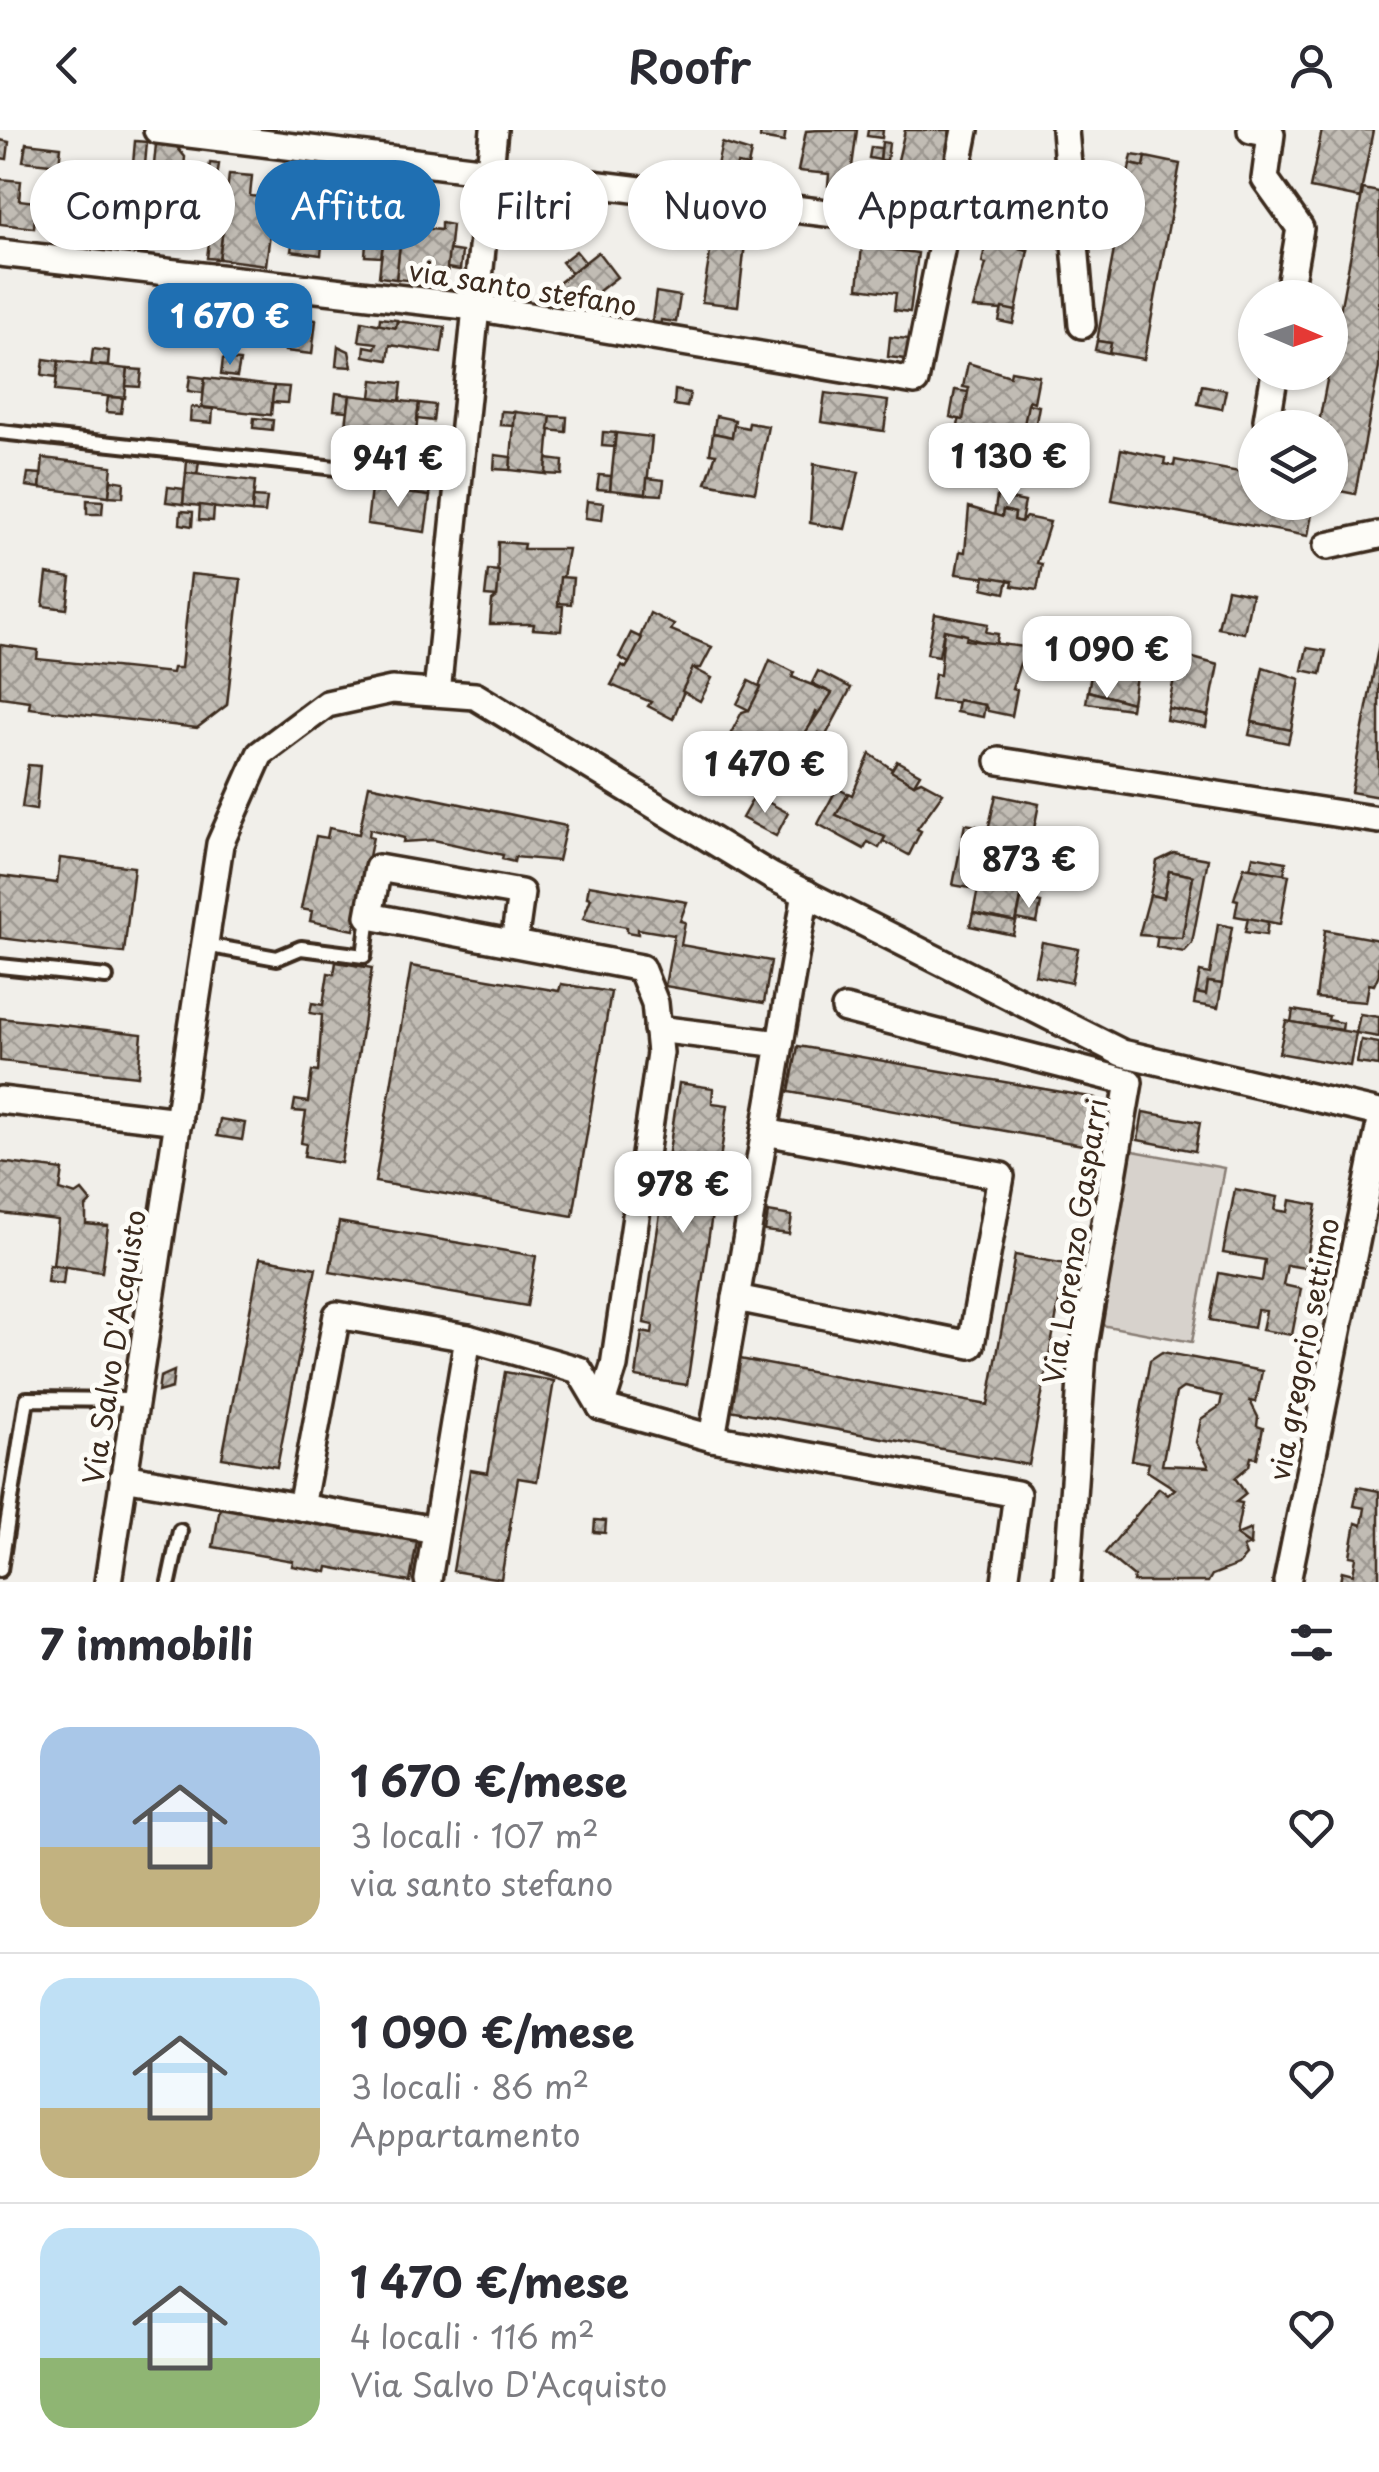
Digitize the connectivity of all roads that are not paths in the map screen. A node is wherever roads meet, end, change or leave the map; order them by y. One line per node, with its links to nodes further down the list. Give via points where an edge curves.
1 (157, 130): 8 (street)
2 (494, 130): 6 (street)
3 (965, 130): 7 (street)
4 (1065, 130): 16 (street)
5 (1250, 130): 14 (street, via 1271,134 1265,179 1300,228)
6 (491, 160)
7 (959, 160)
8 (460, 165)
9 (608, 183): 10 (street)
10 (823, 212)
11 (481, 250): 15 (street)
12 (943, 250): 15 (street, via santo stefano, via 916,381)
13 (0, 253): 15 (street, via santo stefano)
14 (1291, 280)
15 (475, 307): 18 (street)
16 (1082, 325)
17 (0, 432): 18 (lane)
18 (457, 481): 21 (street)
19 (1379, 535): 20 (street)
20 (1326, 546)
21 (437, 694): 24 (street, Via Salvo D'Acquisto, via 474,696); 27 (street, Via Salvo D'Acquisto, via 392,690 326,704 260,754 220,844)
22 (999, 761): 23 (street)
23 (1379, 820)
24 (806, 894): 32 (street); 34 (street, Via Salvo D'Acquisto, via 1122,1053)
25 (369, 916): 26 (street); 26 (street, via 378,868 521,893); 27 (lane, via 364,956 300,948 276,958)
26 (514, 943): 31 (street, via 640,968)
27 (206, 946): 35 (street, Via Salvo D'Acquisto)
28 (0, 966): 29 (lane)
29 (106, 977)
30 (846, 1009): 53 (street, Via Lorenzo Gasparri, via 1129,1082 1083,1352)
31 (657, 1030): 32 (street); 42 (street, via 660,1053 614,1366)
32 (780, 1044): 37 (street)
33 (0, 1100): 35 (street)
34 (1379, 1113)
35 (179, 1122): 41 (street, Via Salvo D'Acquisto)
36 (1379, 1128): 38 (street, via gregorio settimo)
37 (765, 1132): 39 (street); 39 (street, via 1001,1176 998,1195 971,1344)
38 (1367, 1248): 54 (street, via gregorio settimo)
39 (736, 1298): 43 (street)
40 (468, 1338): 42 (street, via 579,1370); 45 (street, via 337,1315); 46 (street)
41 (135, 1400): 44 (street, Via Salvo D'Acquisto); 48 (lane, via 27,1399)
42 (601, 1406): 43 (street)
43 (712, 1438): 52 (street, via 1017,1494)
44 (123, 1477): 45 (street); 50 (street, Via Salvo D'Acquisto)
45 (301, 1507): 46 (street)
46 (436, 1530): 49 (street)
47 (180, 1531): 51 (lane)
48 (0, 1570)
49 (428, 1580)
50 (108, 1582)
51 (169, 1582)
52 (1004, 1582)
53 (1067, 1582)
54 (1287, 1582)

